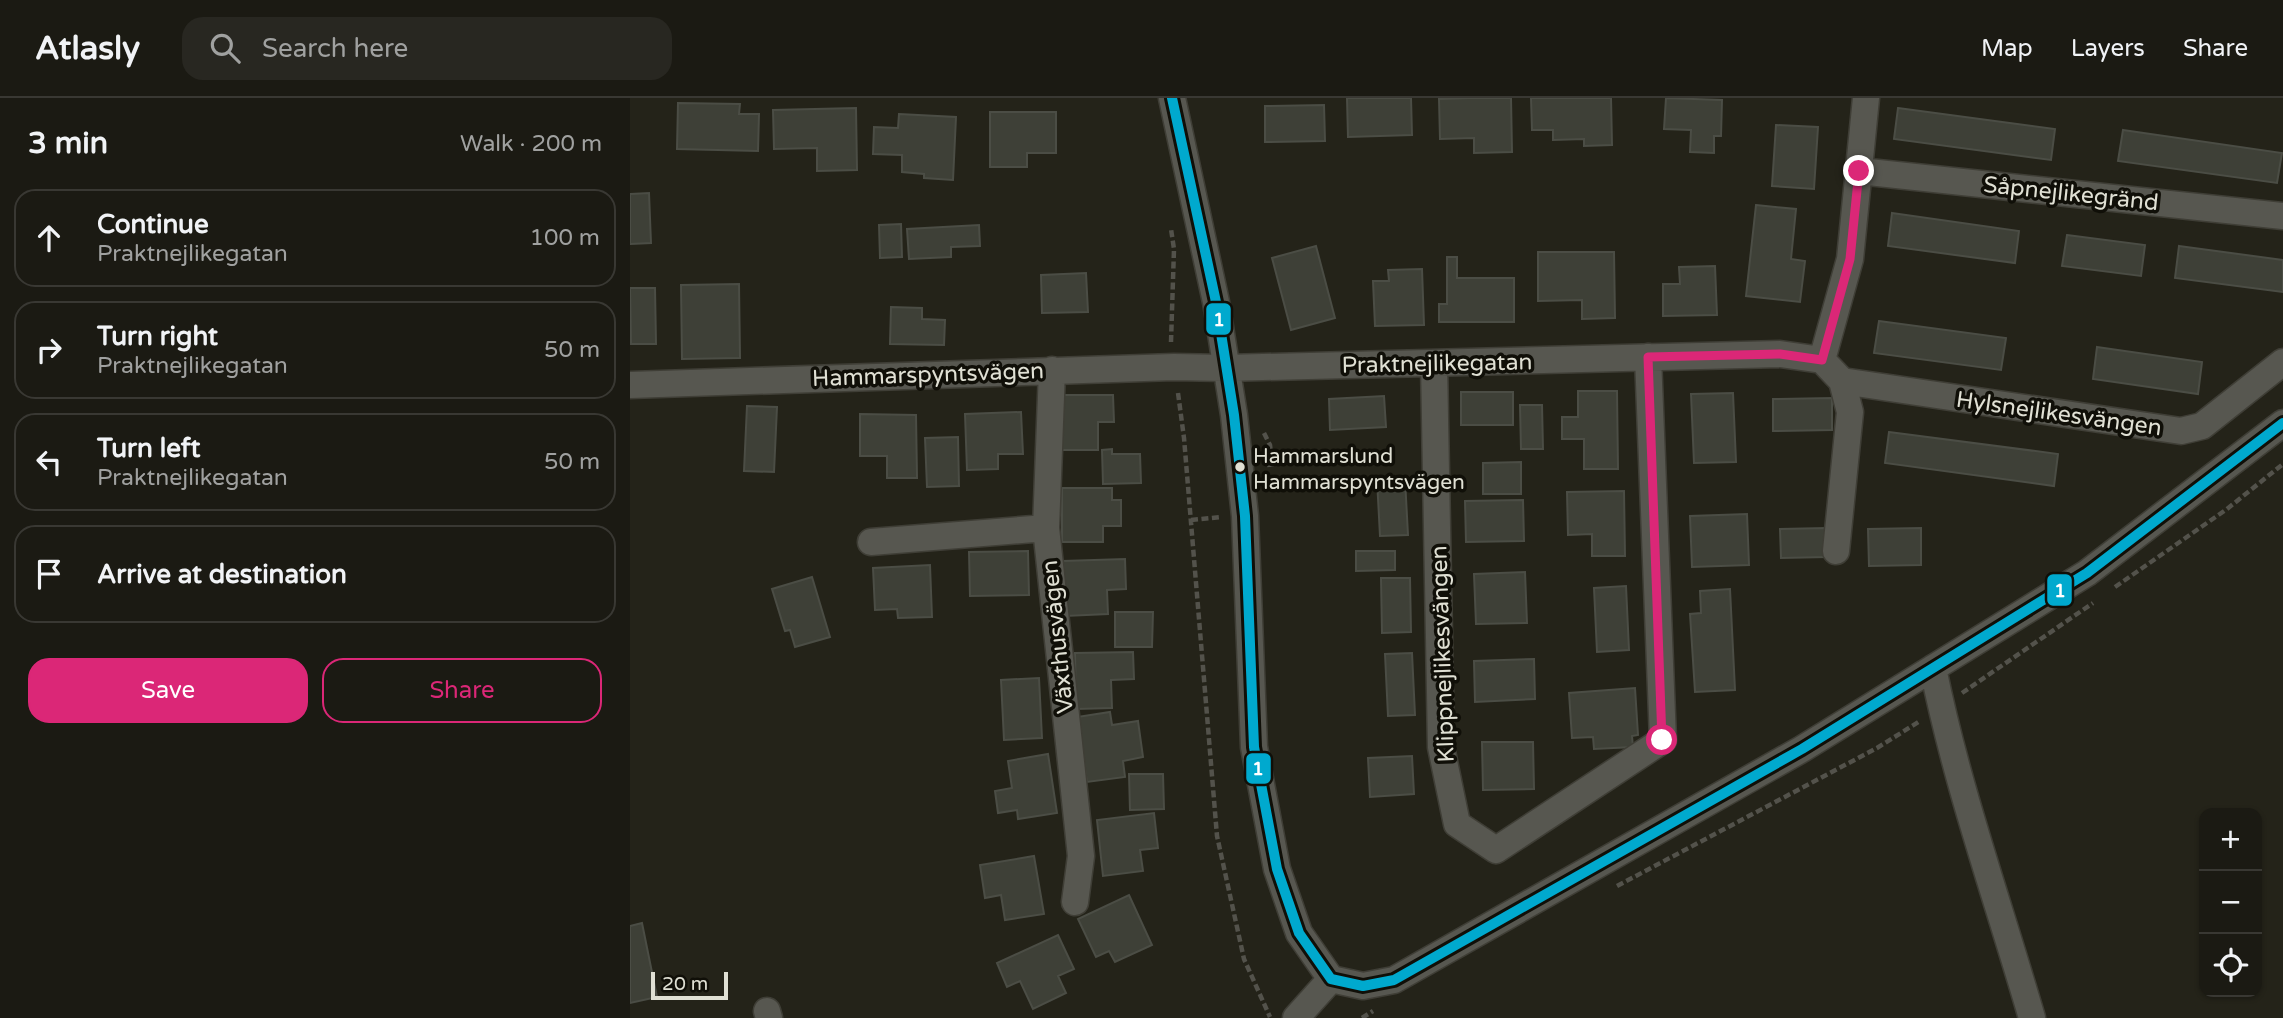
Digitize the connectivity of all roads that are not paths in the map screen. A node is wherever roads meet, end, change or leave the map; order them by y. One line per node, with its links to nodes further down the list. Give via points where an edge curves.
1 (1172, 98): 9 (street)
2 (1866, 98): 3 (street)
3 (1859, 171): 4 (street, Såpnejlikegränd); 6 (street, via 1850,259)
4 (2283, 216)
5 (1648, 357): 6 (street, Praktnejlikegatan, via 1780,354); 8 (street, Praktnejlikegatan); 8 (street, Klippnejlikesvängen, via 1662,740 1496,850 1457,824 1441,747)
6 (1822, 360): 11 (street)
7 (2283, 362): 11 (street, Hylsnejlikesvängen, via 2202,426 2181,431)
8 (1434, 363): 9 (street, Praktnejlikegatan)
9 (1226, 368): 10 (street, Hammarspyntsvägen); 19 (street, via 1245,516 1254,747 1277,869 1299,933)
10 (1052, 370): 12 (street, Hammarspyntsvägen); 14 (street, Växthusvägen)
11 (1842, 381): 16 (street, via 1850,412)
12 (630, 385)
13 (2283, 423): 17 (street, via 2087,573)
14 (1046, 527): 15 (street); 18 (street, Växthusvägen, via 1081,856)
15 (871, 542)
16 (1836, 551)
17 (1933, 668): 19 (street, via 1802,749 1394,980 1363,986); 21 (street, via 1959,783)
18 (1076, 902)
19 (1331, 979): 20 (street)
20 (1296, 1018)
21 (2032, 1018)

